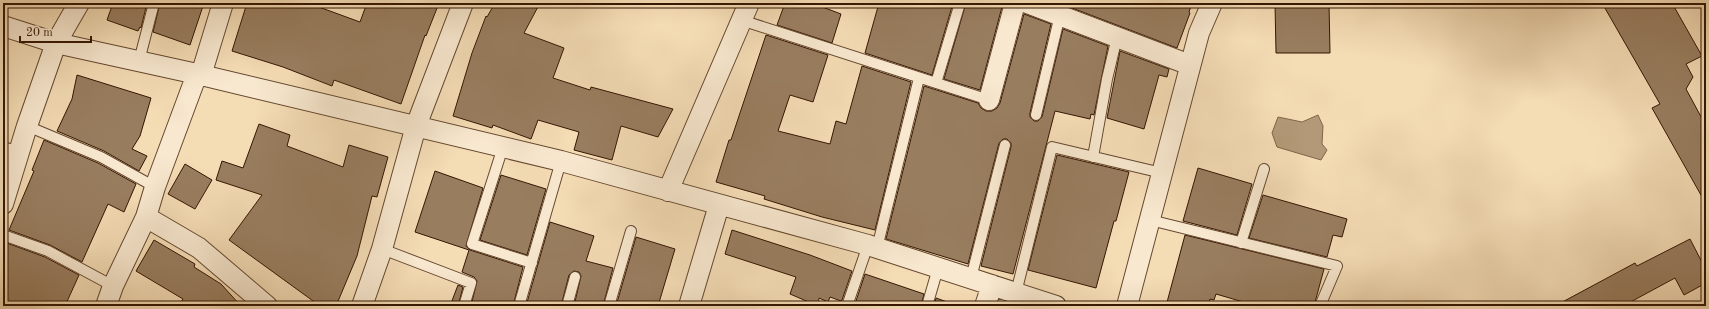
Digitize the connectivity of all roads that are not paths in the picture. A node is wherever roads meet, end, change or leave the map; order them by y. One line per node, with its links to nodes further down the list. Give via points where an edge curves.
1 (79, 3): 13 (street)
2 (154, 3): 14 (lane)
3 (223, 3): 16 (street, via 202,72)
4 (463, 3): 22 (street)
5 (960, 3): 18 (lane)
6 (1015, 3): 19 (street)
7 (1027, 3): 10 (street)
8 (1212, 3): 15 (street, via 1199,33)
9 (745, 12): 17 (lane); 31 (street)
10 (1060, 15): 12 (street); 20 (lane)
11 (3, 26): 13 (street)
12 (1117, 37): 15 (street); 26 (lane)
13 (56, 43): 14 (street); 21 (street)
14 (139, 61): 16 (street)
15 (1190, 65): 29 (street)
16 (197, 74): 22 (street); 30 (street)
17 (919, 78): 18 (lane); 39 (lane)
18 (936, 83): 19 (lane)
19 (989, 100)
20 (1036, 115)
21 (27, 126): 25 (street); 30 (lane, via 101,157)
22 (416, 126): 24 (street); 40 (street)
23 (1005, 145): 44 (lane)
24 (503, 147): 27 (street); 41 (lane, via 472,244)
25 (11, 150): 32 (street)
26 (1093, 157): 29 (lane); 47 (lane, via 1052,147)
27 (561, 161): 31 (street); 41 (lane)
28 (1264, 169): 38 (lane)
29 (1162, 173): 35 (street)
30 (156, 186): 34 (street)
31 (668, 191): 33 (street)
32 (3, 204)
33 (719, 205): 39 (street); 55 (street)
34 (146, 217): 46 (street); 49 (street, via 199,248)
35 (1150, 220): 38 (lane); 60 (street)
36 (631, 231): 54 (lane)
37 (3, 235): 46 (lane, via 48,251)
38 (1241, 242): 61 (lane, via 1337,266)
39 (872, 246): 42 (street); 56 (lane)
40 (382, 249): 50 (street); 51 (lane, via 471,283)
41 (532, 263): 52 (lane)
42 (938, 268): 44 (street); 57 (lane)
43 (575, 277): 53 (lane)
44 (971, 278): 45 (street)
45 (992, 285): 47 (street); 58 (street)
46 (114, 286): 48 (street)
47 (1016, 293): 59 (street)
48 (106, 306)
49 (267, 306)
50 (362, 306)
51 (464, 306)
52 (519, 306)
53 (566, 306)
54 (609, 306)
55 (690, 306)
56 (847, 306)
57 (927, 306)
58 (985, 306)
59 (1056, 306)
60 (1127, 306)
61 (1320, 306)

